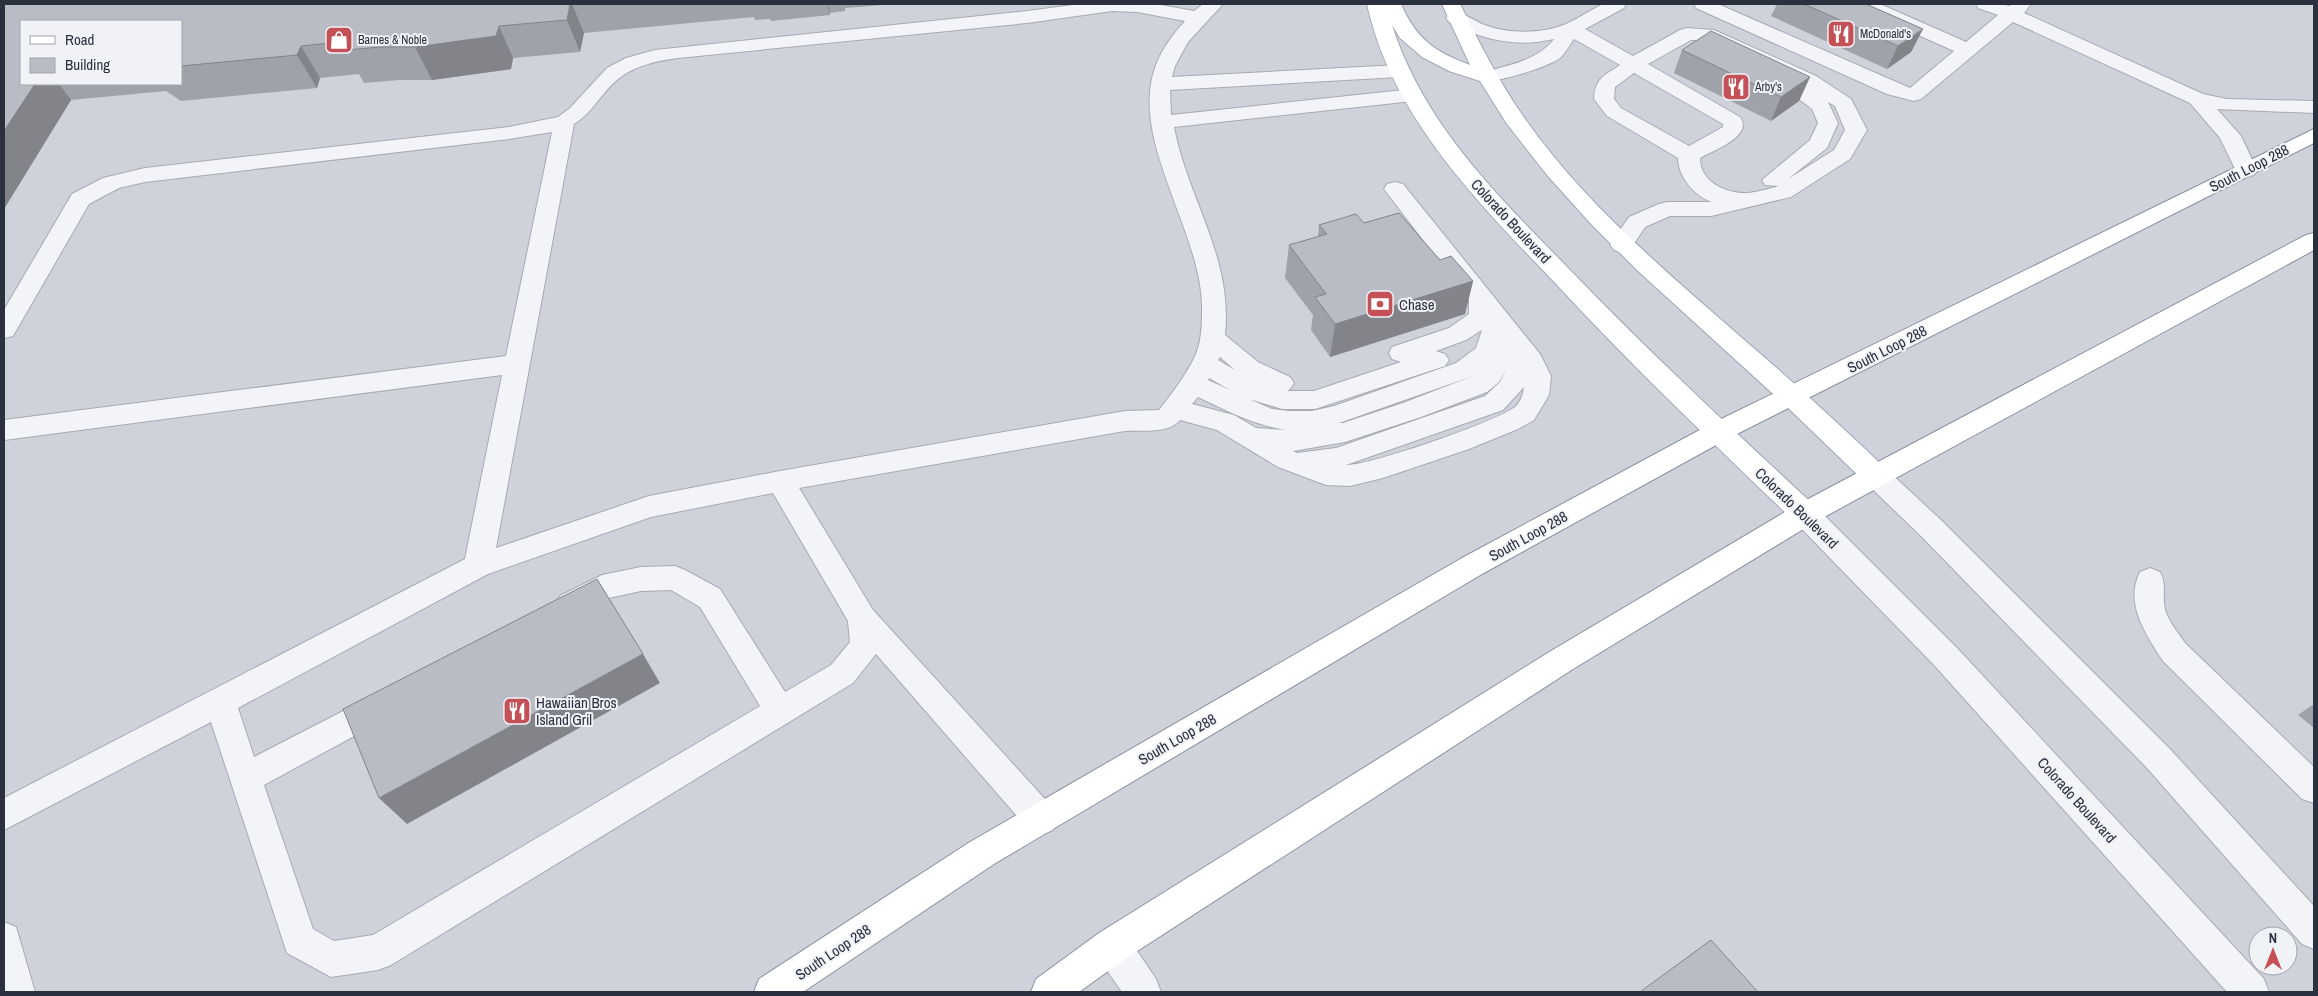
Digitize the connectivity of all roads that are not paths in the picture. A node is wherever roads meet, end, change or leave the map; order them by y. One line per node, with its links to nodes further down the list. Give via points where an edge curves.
1 (1376, 4): 17 (main road, Colorado Boulevard)
2 (1392, 4): 18 (main road, via 1408,38 1447,64)
3 (1616, 4): 13 (street)
4 (1703, 4): 20 (street, via 1894,90 1914,94)
5 (1744, 4): 20 (street, via 1768,22)
6 (1865, 4): 15 (street)
7 (1884, 4): 15 (street)
8 (1985, 4): 10 (street)
9 (1055, 8): 11 (street, via 1112,5); 24 (street, via 1027,17 649,57 621,66 604,80 582,108)
10 (2017, 9): 15 (street); 22 (street)
11 (1206, 11): 19 (street, via 1180,38 1164,66)
12 (1453, 11): 13 (street, via 1481,32 1518,37); 18 (main road)
13 (1571, 29): 16 (street); 18 (street, via 1553,54 1522,68)
14 (1682, 38): 16 (street); 30 (street, via 1793,88 1821,106 1828,123 1820,143); 30 (street, via 1688,34 1707,34 1809,80 1844,103 1856,130 1842,154 1782,192)
15 (1972, 46): 20 (street)
16 (1634, 64): 27 (street, via 1605,85 1604,99 1614,112); 27 (street, via 1733,121 1733,129)
17 (1399, 71): 19 (street); 21 (main road, Colorado Boulevard)
18 (1487, 77): 32 (main road, via 1530,142)
19 (1160, 84): 25 (street)
20 (1919, 90)
21 (1414, 95): 25 (street); 41 (main road, Colorado Boulevard, via 1432,131 1477,186 1590,306)
22 (2197, 99): 23 (street, via 2227,105); 28 (street, via 2230,136)
23 (2314, 107)
24 (564, 122): 34 (street, via 509,133 115,180 80,199); 36 (street)
25 (1162, 122): 35 (street, via 1171,158 1209,267 1215,303)
26 (2314, 135): 28 (main road, South Loop 288)
27 (1689, 156): 30 (street, via 1689,169 1699,183 1716,196)
28 (2246, 170): 38 (main road, South Loop 288)
29 (1395, 189): 33 (street)
30 (1748, 200): 32 (street, via 1711,209 1667,209 1636,222)
31 (2314, 240): 43 (main road)
32 (1622, 245): 38 (main road)
33 (1498, 319): 35 (street, via 1481,314 1464,332 1296,385 1262,376); 37 (street, via 1492,347 1480,361 1456,373 1312,421 1289,421 1250,412); 42 (street, via 1506,342 1500,361 1490,376 1478,385 1345,432 1298,440); 42 (street, via 1519,373 1509,390 1494,403 1336,458 1287,460)
34 (4, 330)
35 (1212, 338): 37 (street)
36 (517, 364): 40 (street); 46 (street)
37 (1199, 373): 39 (street)
38 (1792, 397): 41 (main road, South Loop 288); 43 (main road)
39 (1174, 409): 42 (street, via 1224,422); 44 (street, via 1166,420 1125,421)
40 (4, 430)
41 (1718, 432): 45 (main road, Colorado Boulevard); 56 (main road, South Loop 288, via 1472,566)
42 (1253, 438)
43 (1876, 475): 45 (main road); 57 (street, via 2158,758)
44 (780, 481): 46 (street, via 649,507); 49 (street)
45 (1805, 514): 59 (main road, via 1562,660); 64 (street, Colorado Boulevard, via 1946,657)
46 (478, 566): 51 (street)
47 (2150, 580): 54 (street, via 2149,605 2158,628 2174,652)
48 (550, 615): 52 (street, via 602,588 641,579 675,578 710,598)
49 (862, 620): 52 (street, via 865,645 842,674); 56 (street)
50 (402, 694): 53 (street)
51 (220, 701): 53 (street); 55 (street)
52 (780, 711): 53 (street, via 378,952 331,959 299,941)
53 (246, 778)
54 (2314, 788)
55 (4, 815)
56 (1041, 819): 61 (main road, South Loop 288, via 982,853)
57 (2314, 932)
58 (4, 939): 60 (street)
59 (1112, 946): 62 (main road); 63 (street)
60 (17, 992)
61 (772, 992)
62 (1049, 992)
63 (1143, 992)
64 (2251, 992)

